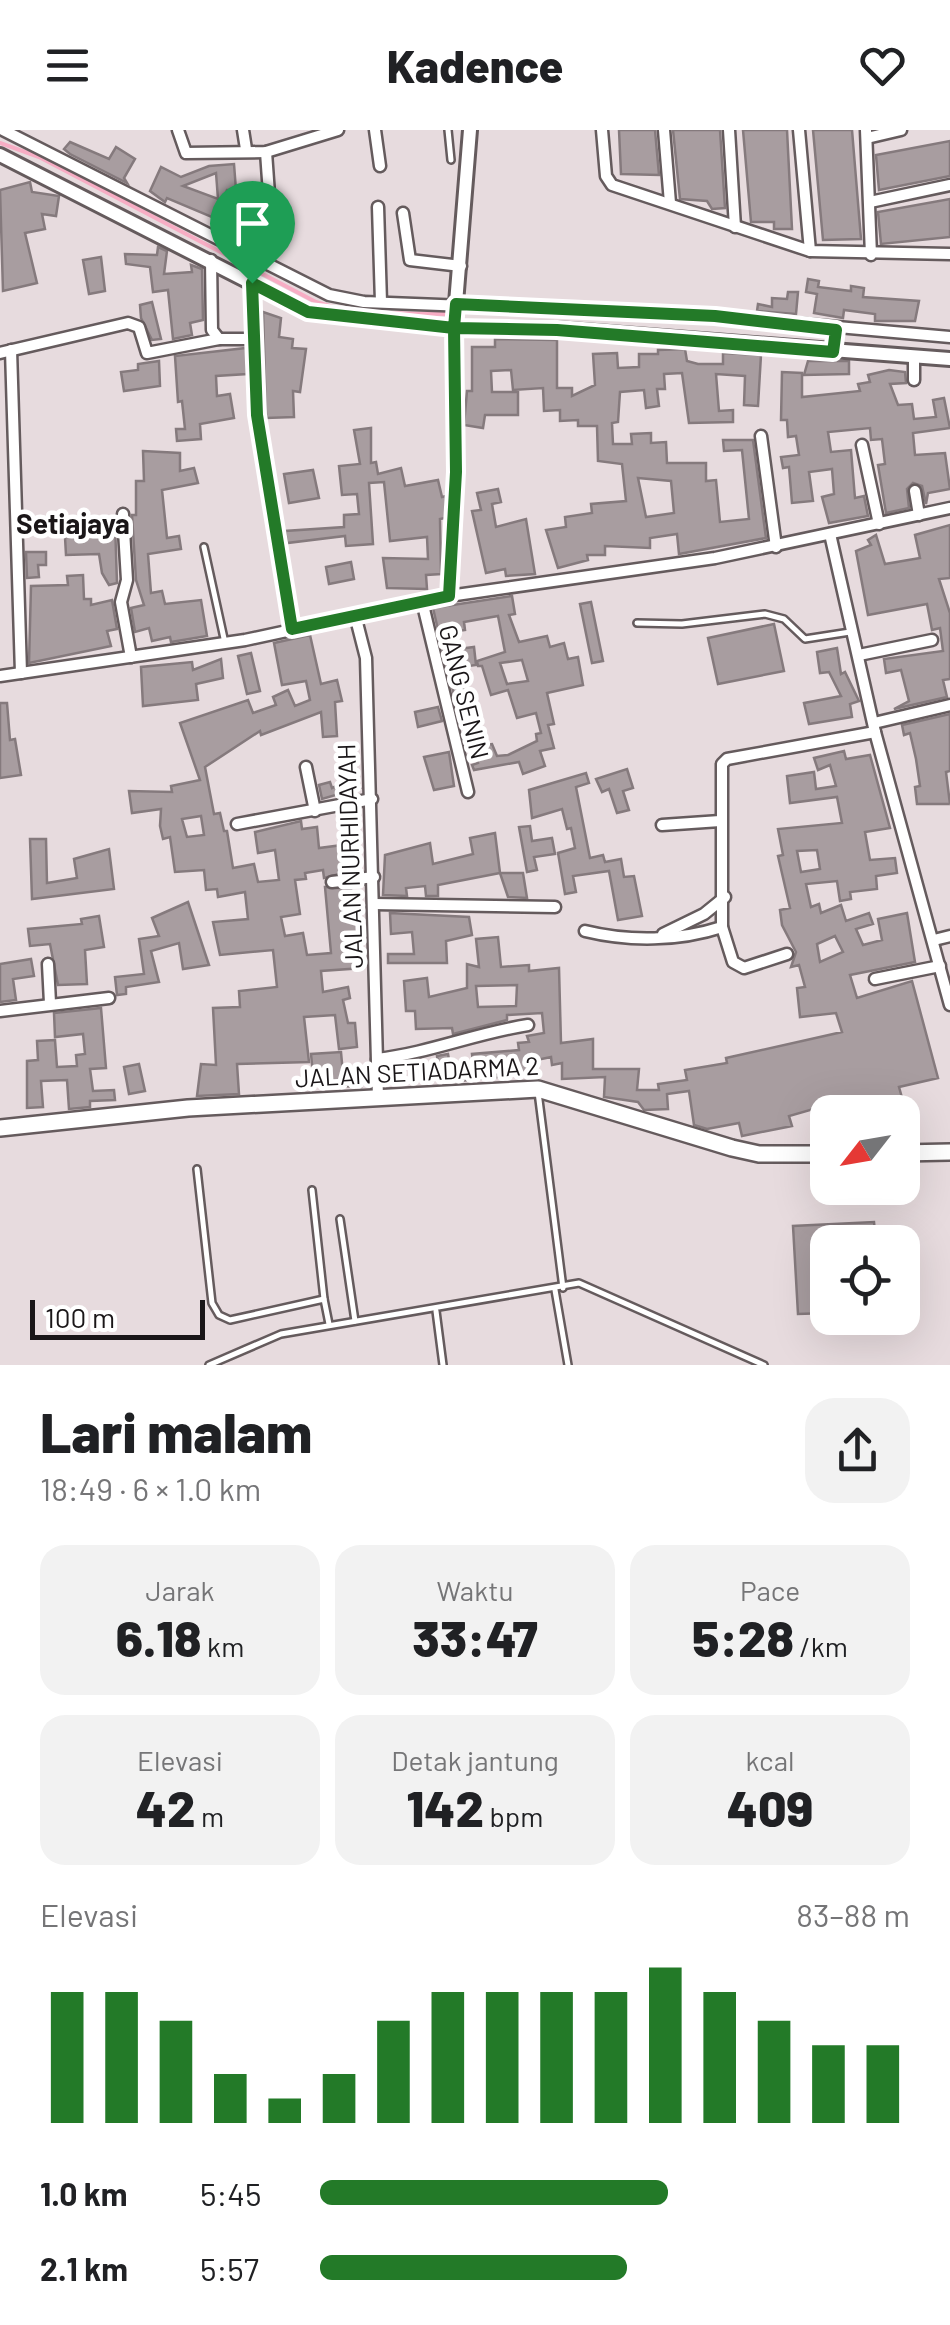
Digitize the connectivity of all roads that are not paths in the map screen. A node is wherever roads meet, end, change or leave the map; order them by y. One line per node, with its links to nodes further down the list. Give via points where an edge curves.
1 (3, 130): 33 (street, via 294,280)
2 (178, 130): 15 (street, via 186,154)
3 (243, 130): 15 (street)
4 (338, 130): 13 (street)
5 (375, 130): 19 (street)
6 (448, 130): 18 (lane)
7 (470, 130): 31 (street)
8 (602, 130): 22 (street, via 608,182)
9 (664, 130): 22 (street)
10 (729, 130): 26 (street)
11 (799, 130): 27 (street)
12 (901, 130): 14 (street)
13 (314, 132): 16 (street)
14 (866, 134): 21 (street)
15 (246, 150): 16 (street)
16 (266, 152): 24 (street)
17 (0, 155): 30 (street)
18 (451, 160)
19 (380, 166)
20 (950, 185): 21 (street)
21 (870, 202): 29 (street)
22 (670, 203): 26 (street)
23 (378, 207): 33 (street)
24 (270, 208)
25 (404, 213): 31 (street, via 412,263)
26 (735, 227): 27 (street)
27 (810, 250): 29 (street)
28 (950, 254): 29 (street)
29 (871, 255)
30 (211, 260): 32 (street); 39 (street, via 212,330)
31 (461, 266): 34 (street)
32 (252, 283): 36 (street, via 308,312); 40 (street)
33 (381, 302): 34 (street)
34 (456, 304): 35 (street); 36 (street)
35 (782, 324): 37 (street); 41 (street)
36 (454, 328): 41 (street); 57 (street)
37 (836, 330): 38 (street); 43 (street)
38 (950, 338)
39 (220, 339): 40 (street); 42 (street, via 147,353 139,326 128,323)
40 (252, 339): 61 (street, via 257,415)
41 (779, 348): 43 (street)
42 (6, 352): 67 (street)
43 (833, 352): 44 (street)
44 (914, 358): 45 (street); 46 (street)
45 (950, 359)
46 (914, 380)
47 (761, 436): 56 (street)
48 (862, 445): 53 (street)
49 (915, 491): 52 (street)
50 (950, 508): 52 (street)
51 (123, 514): 66 (street, via 127,580 121,602)
52 (919, 515): 53 (street)
53 (879, 524): 54 (street)
54 (830, 534): 56 (street); 62 (street)
55 (204, 547): 64 (lane)
56 (776, 547): 57 (street)
57 (449, 596): 58 (street)
58 (422, 602): 59 (street); 72 (street, GANG SENIN)
59 (355, 615): 61 (street); 73 (street, JALAN NURHIDAYAH, via 366,658)
60 (637, 622): 62 (lane, via 765,614 784,620 805,640)
61 (292, 629): 64 (street)
62 (853, 631): 65 (street)
63 (932, 640): 65 (street)
64 (225, 642): 66 (street)
65 (859, 655): 70 (street)
66 (131, 657): 67 (street)
67 (21, 672): 68 (street)
68 (0, 676)
69 (950, 705): 70 (street)
70 (875, 727): 75 (street, via 728,759 720,771); 87 (street)
71 (306, 767): 74 (street)
72 (468, 792)
73 (372, 799): 74 (street); 78 (street, JALAN NURHIDAYAH)
74 (315, 811): 76 (street)
75 (720, 821): 77 (street); 80 (street)
76 (237, 824)
77 (662, 825)
78 (374, 877): 79 (street); 81 (street, JALAN NURHIDAYAH)
79 (332, 882)
80 (726, 897): 83 (street); 86 (street)
81 (374, 904): 82 (street); 97 (street, JALAN NURHIDAYAH)
82 (555, 907)
83 (722, 927): 86 (street); 88 (street, via 740,966 761,966)
84 (585, 931): 86 (street)
85 (950, 936): 87 (street)
86 (657, 937)
87 (934, 940): 90 (street)
88 (787, 954)
89 (48, 964): 93 (street)
90 (940, 966): 91 (street); 94 (street)
91 (875, 979)
92 (109, 998): 93 (street)
93 (50, 1003): 95 (street)
94 (950, 1005)
95 (0, 1011)
96 (528, 1025): 97 (street)
97 (376, 1059): 99 (street, JALAN NURHIDAYAH)
98 (538, 1089): 99 (main road, JALAN SETIADARMA 2); 103 (main road, JALAN SETIADARMA 2, via 732,1148); 107 (lane)
99 (378, 1098): 100 (main road, JALAN SETIADARMA 2, via 188,1108)
100 (0, 1128)
101 (950, 1152): 102 (main road)
102 (920, 1153)
103 (810, 1154)
104 (197, 1170): 109 (lane, via 218,1315 230,1320)
105 (312, 1190): 109 (lane)
106 (340, 1219): 111 (lane)
107 (563, 1288): 108 (lane); 116 (lane, via 594,1288)
108 (554, 1290): 110 (lane); 115 (lane)
109 (324, 1300): 112 (lane)
110 (436, 1311): 111 (lane); 114 (lane)
111 (356, 1321): 112 (lane)
112 (329, 1324): 113 (lane, via 281,1334)
113 (209, 1365)
114 (443, 1365)
115 (568, 1365)
116 (764, 1365)

